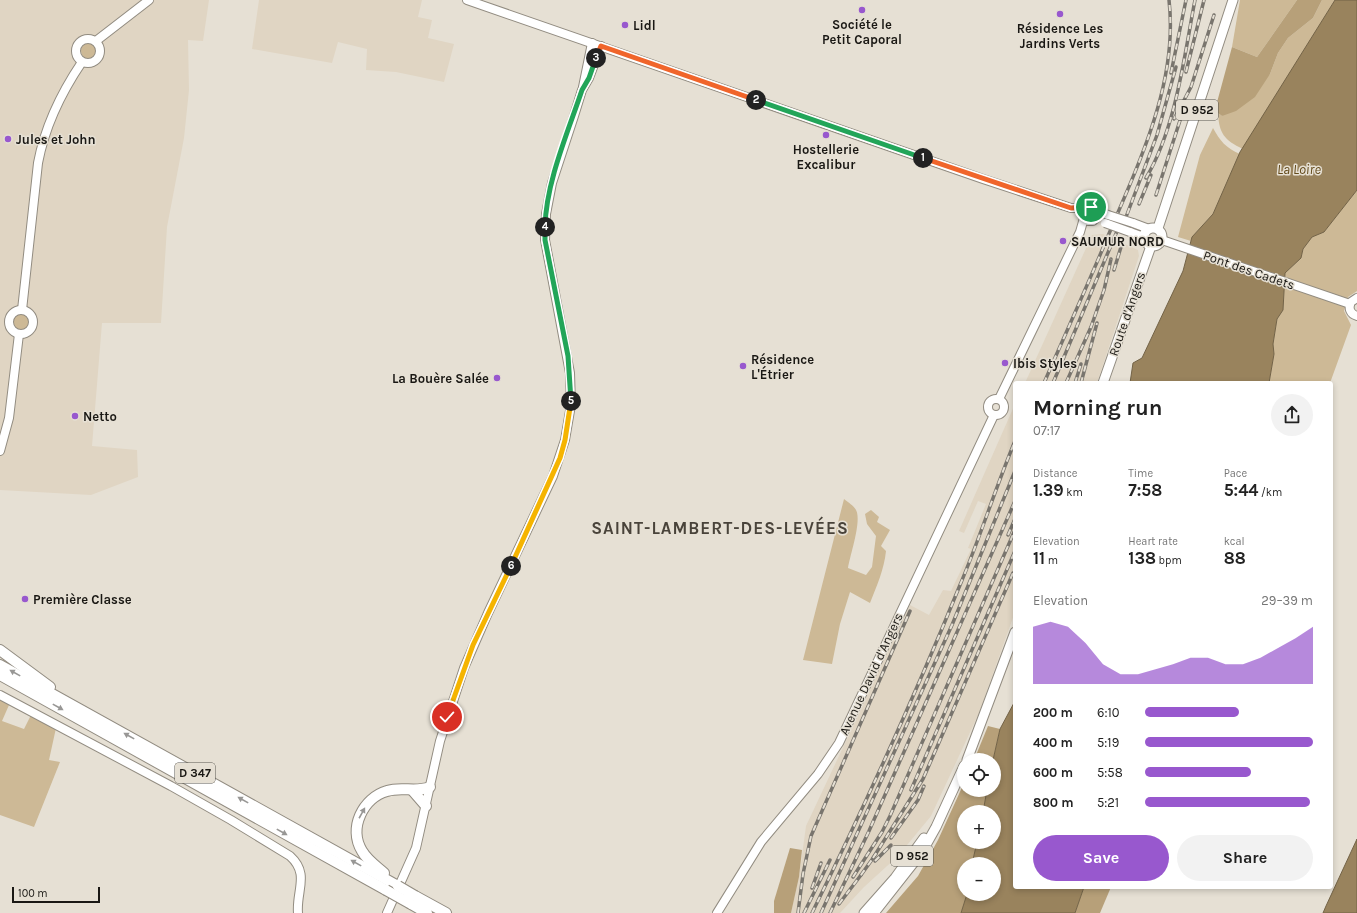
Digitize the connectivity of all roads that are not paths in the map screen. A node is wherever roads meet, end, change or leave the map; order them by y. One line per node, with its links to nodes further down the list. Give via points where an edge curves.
1 (149, 0): 4 (street)
2 (467, 0): 5 (street)
3 (1233, 0): 14 (main road, D 952)
4 (96, 41): 7 (street, via 101,50 100,56 91,63); 7 (street, via 85,39 78,44 76,54)
5 (592, 43): 6 (street); 8 (street)
6 (601, 46): 8 (street); 10 (street)
7 (82, 62): 20 (street, via 66,87 42,142)
8 (582, 90): 35 (street, via 552,183 546,214 545,240 570,373 571,404 565,440 553,476 464,668 440,741)
9 (1097, 211): 10 (street, via 1092,207); 11 (street); 12 (street)
10 (1084, 214): 12 (street, via 1087,221); 15 (street)
11 (1107, 219): 12 (street); 13 (street, bridge)
12 (1093, 221): 15 (street)
13 (1132, 227): 14 (street); 17 (street)
14 (1153, 229): 16 (main road, via 1162,232); 17 (main road, via 1145,233)
15 (1080, 232): 45 (street, Avenue David d'Angers, via 999,399 989,403 989,409 994,415 839,743 818,774 761,842)
16 (1162, 240): 17 (main road, via 1159,244); 19 (street, Pont des Cadets)
17 (1148, 243): 23 (main road, Route d'Angers)
18 (1357, 298): 19 (street)
19 (1350, 304): 21 (street, via 1351,313)
20 (22, 310): 22 (street, via 12,313 9,320 11,329); 22 (street, via 30,314 33,321 31,330)
21 (1357, 316)
22 (19, 334): 24 (street, via 9,418)
23 (1104, 381)
24 (0, 451)
25 (1013, 637): 33 (main road)
26 (0, 650): 32 (highway)
27 (0, 664): 32 (highway, D 347, one-way to 27)
28 (0, 675): 30 (highway, D 347)
29 (0, 678): 30 (highway)
30 (27, 690): 39 (highway, D 347, one-way to 39)
31 (0, 695): 41 (street, via 171,786 290,856 296,861 301,872)
32 (70, 703): 39 (highway, D 347, one-way to 32)
33 (970, 753)
34 (957, 781): 37 (main road, D 952)
35 (430, 787): 36 (highway); 38 (street)
36 (413, 791): 38 (highway); 39 (highway, one-way to 36, via 361,850 356,830 358,820 362,811 377,796 397,788)
37 (952, 792): 46 (main road, D 952, via 912,856); 47 (main road, D 952, via 922,852)
38 (426, 806): 42 (street, via 416,848)
39 (391, 885): 40 (highway, D 347, bridge)
40 (413, 900): 43 (highway, D 347); 44 (highway, D 347)
41 (298, 913)
42 (387, 913)
43 (427, 913)
44 (446, 913)
45 (717, 913)
46 (864, 913)
47 (874, 913)

